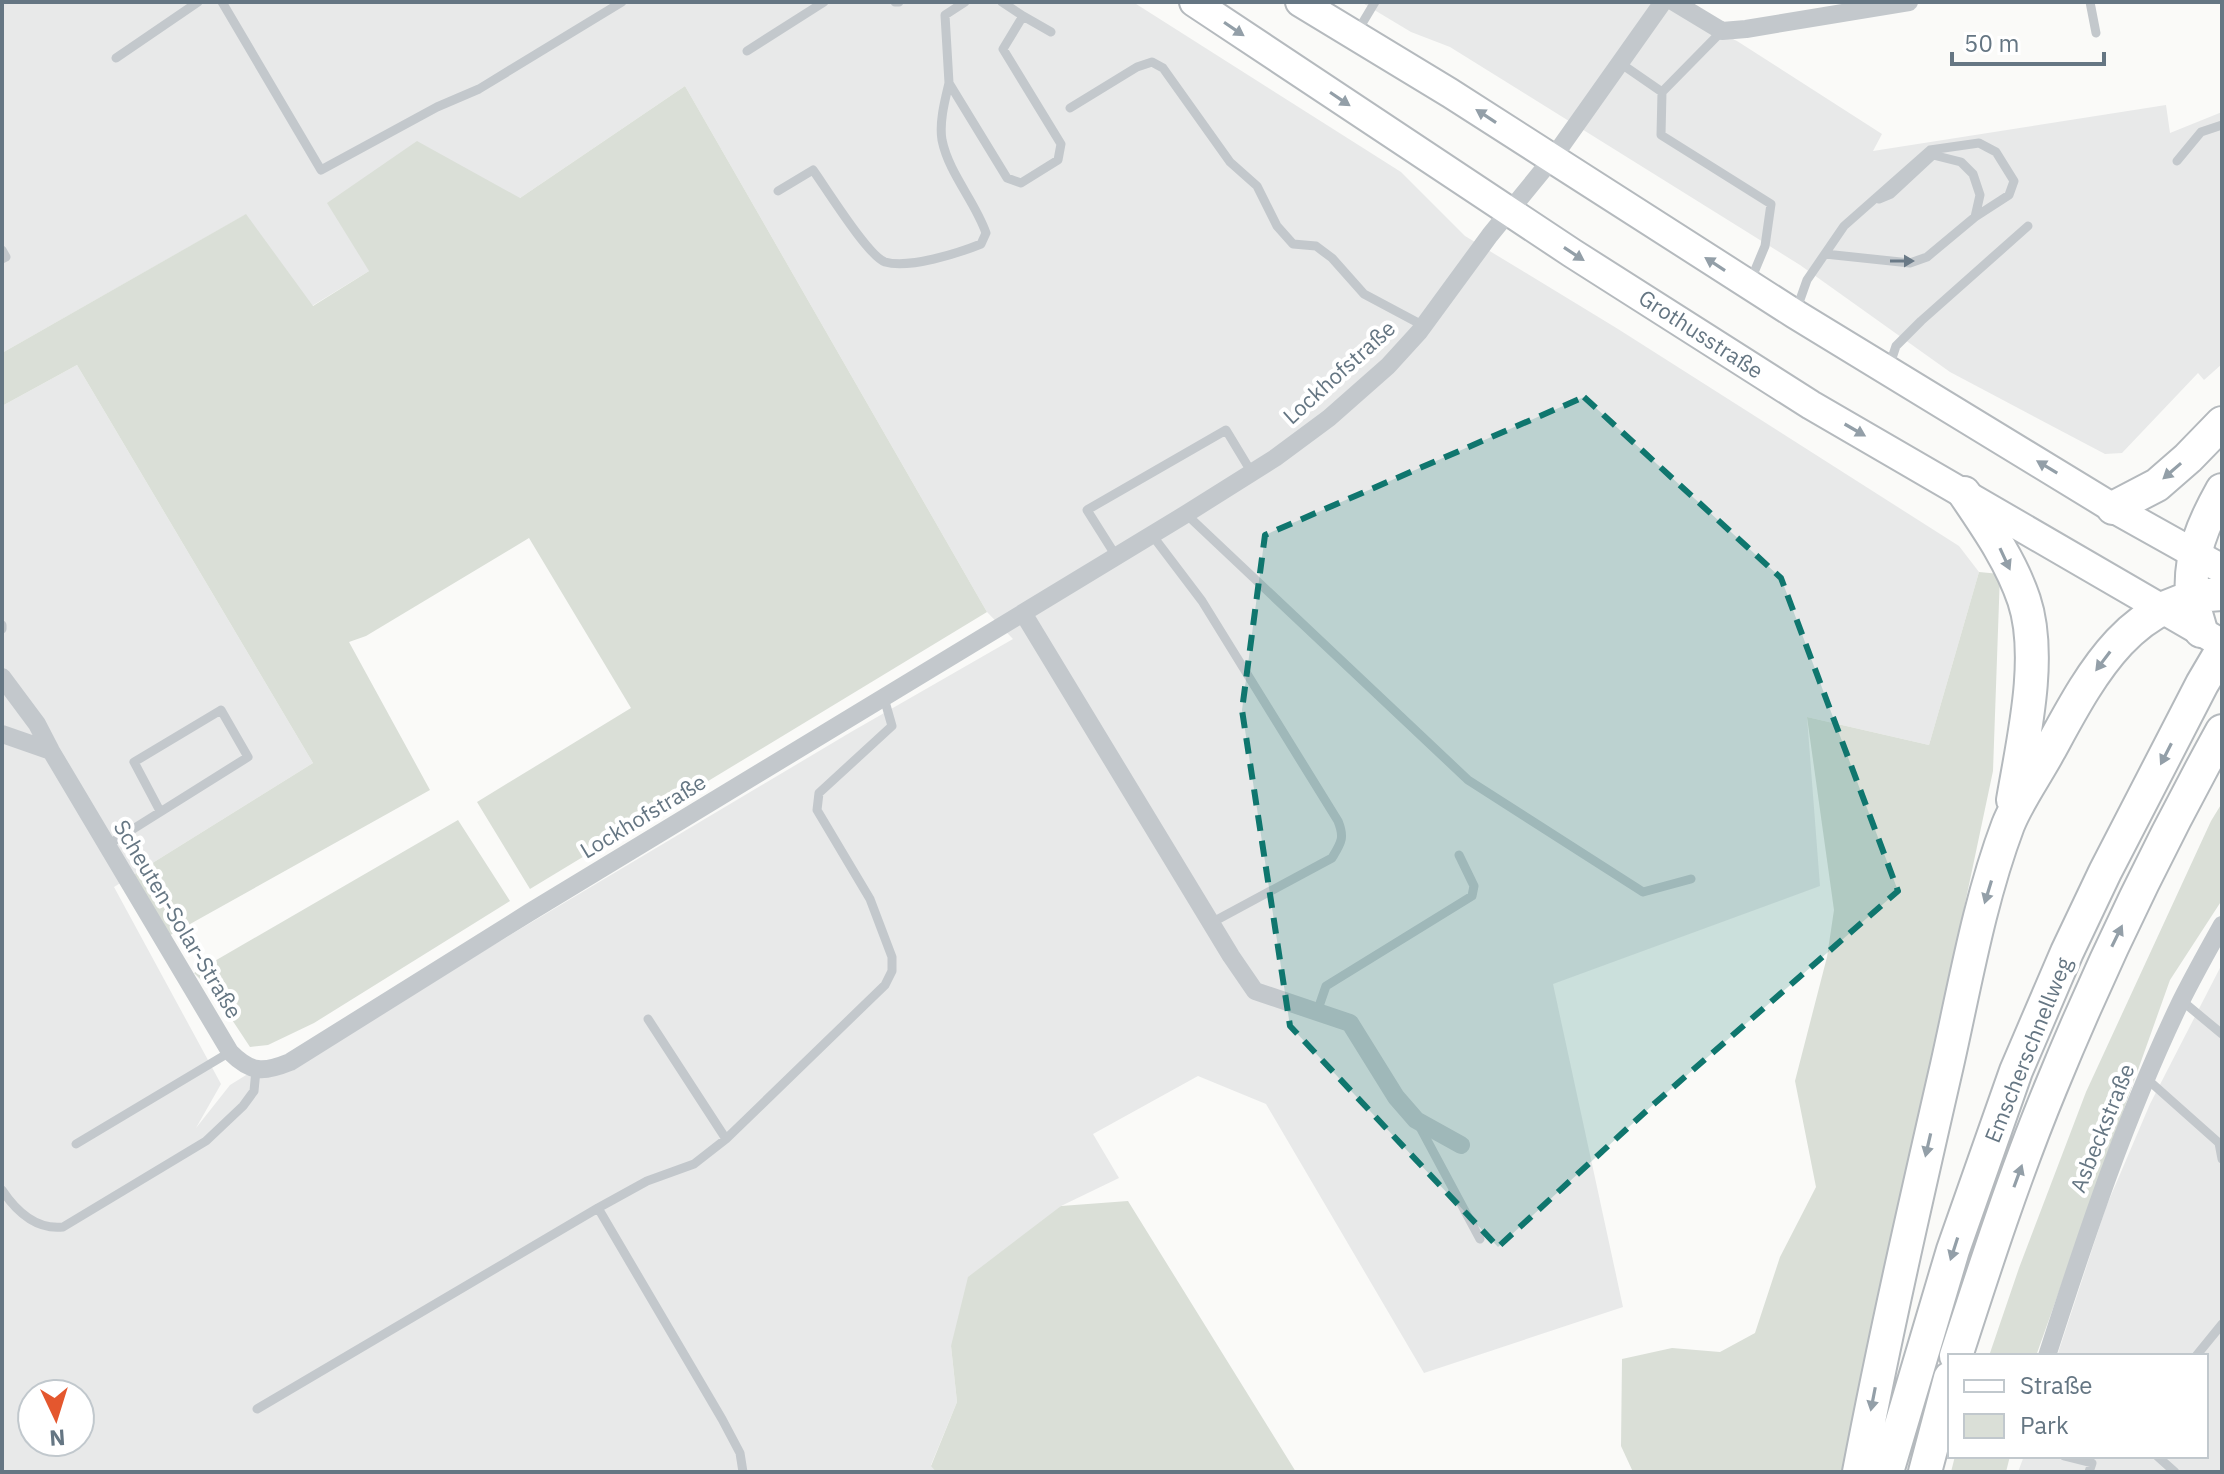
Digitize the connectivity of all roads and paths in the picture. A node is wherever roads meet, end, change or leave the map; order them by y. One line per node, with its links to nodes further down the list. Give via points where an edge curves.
1 (198, 2): 20 (lane)
2 (222, 2): 3 (lane, via 321,170 479,89)
3 (622, 2)
4 (824, 2): 19 (lane)
5 (965, 2): 22 (lane, via 945,15)
6 (1002, 2): 14 (lane)
7 (1194, 2): 30 (main road, Grothusstraße, one-way to 30)
8 (1300, 2): 18 (main road)
9 (1375, 2): 18 (lane)
10 (1663, 2): 21 (street, Lockhofstraße)
11 (1674, 2): 15 (street)
12 (1909, 2): 15 (street)
13 (2090, 2): 17 (lane)
14 (1023, 16): 16 (lane); 22 (lane, via 1003,49 1061,144 1058,160 1021,183 1007,178)
15 (1722, 31): 23 (lane)
16 (1051, 32)
17 (2096, 33)
18 (1355, 35): 26 (main road, one-way to 18)
19 (747, 51)
20 (116, 58)
21 (1619, 63): 23 (lane); 26 (street, Lockhofstraße)
22 (949, 83): 28 (lane, via 942,138 983,223 981,244 959,254 884,261 869,250 813,170)
23 (1662, 92): 36 (lane, via 1661,135 1771,204 1765,246)
24 (1070, 108): 38 (lane, via 1137,67 1152,62 1163,68 1230,162 1257,186 1277,226 1293,244 1316,246 1364,294)
25 (2222, 125): 27 (lane, via 2201,132)
26 (1552, 159): 30 (street, Lockhofstraße); 36 (main road, one-way to 26)
27 (2177, 161)
28 (778, 191)
29 (1869, 203): 31 (lane, via 1891,194 1933,155 1961,162 1973,174 1980,195); 31 (lane, via 1930,150 1979,143 1996,152 2014,181 2009,195); 34 (lane)
30 (1509, 211): 38 (street, Lockhofstraße); 43 (main road, Grothusstraße, one-way to 43, via 1811,405)
31 (1975, 217): 34 (lane, one-way to 31, via 1910,263 1927,257)
32 (2028, 226): 39 (lane, via 1896,346)
33 (2, 250): 35 (lane)
34 (1825, 254): 37 (lane, via 1807,280)
35 (2, 259)
36 (1748, 285): 37 (main road)
37 (1795, 314): 39 (main road)
38 (1424, 326): 41 (street, Lockhofstraße, via 1329,418)
39 (1888, 370): 44 (main road, one-way to 39)
40 (2222, 423): 44 (highway, one-way to 44, via 2157,485)
41 (1252, 473): 45 (street, Lockhofstraße); 47 (lane, via 1226,430 1087,510)
42 (2222, 490): 48 (highway, via 2206,521)
43 (1964, 493): 50 (main road, Grothusstraße); 59 (highway, one-way to 59, via 1998,543 2025,600 2029,627 2030,702)
44 (2113, 508): 48 (main road)
45 (1186, 514): 46 (street, Lockhofstraße); 62 (lane, via 1468,780 1643,892)
46 (1152, 535): 47 (street, Lockhofstraße); 63 (lane, via 1202,601 1342,831 1332,858)
47 (1116, 556): 51 (street, Lockhofstraße)
48 (2208, 561): 49 (highway, via 2192,576)
49 (2207, 595): 50 (highway); 52 (highway)
50 (2160, 609): 52 (main road, Grothusstraße); 59 (highway, one-way to 59, via 2138,622 2105,657)
51 (1023, 613): 54 (street, Lockhofstraße); 63 (street)
52 (2215, 642): 90 (highway, Emscherschnellweg, one-way to 90, via 2202,684 2080,925 2016,1071 1949,1264)
53 (2, 677): 57 (street, Scheuten-Solar-Straße)
54 (884, 698): 70 (street, Lockhofstraße, via 290,1062); 73 (lane, via 892,726 819,793 817,810 870,899 892,957 892,971 885,985)
55 (2222, 731): 81 (highway, Emscherschnellweg, one-way to 55, via 2050,1089 2128,914)
56 (2, 734): 57 (street)
57 (51, 751): 60 (street, Scheuten-Solar-Straße)
58 (160, 811): 58 (lane, via 248,757 221,710 134,762); 60 (lane)
59 (2009, 823): 89 (highway, one-way to 89, via 1978,926)
60 (106, 846): 69 (street, Scheuten-Solar-Straße)
61 (1459, 855): 66 (lane, via 1474,886 1472,896 1326,986)
62 (1691, 879)
63 (1211, 923): 66 (street, via 1255,991)
64 (2222, 925): 65 (street, Asbeckstraße)
65 (2181, 1000): 68 (lane); 71 (street, Asbeckstraße)
66 (1317, 1012): 72 (street, via 1350,1023)
67 (648, 1019): 73 (lane)
68 (2222, 1034)
69 (230, 1052): 70 (street, Scheuten-Solar-Straße); 74 (lane)
70 (256, 1070): 77 (lane, via 254,1091 206,1141 63,1227 27,1219)
71 (2147, 1079): 76 (lane, via 2219,1143); 82 (street, Asbeckstraße, via 2101,1194)
72 (1416, 1120): 75 (street); 79 (lane)
73 (726, 1139): 78 (lane, via 694,1164 647,1181)
74 (76, 1144)
75 (1461, 1145)
76 (2222, 1159)
77 (2, 1190)
78 (598, 1208): 85 (lane); 88 (lane, via 722,1419 740,1453)
79 (1480, 1239)
80 (2222, 1324): 83 (lane)
81 (1957, 1354)
82 (2048, 1354)
83 (2198, 1354)
84 (1948, 1386): 91 (highway)
85 (257, 1409)
86 (2072, 1458): 92 (lane, via 2092,1463)
87 (2159, 1458): 93 (lane)
88 (743, 1472)
89 (1859, 1472)
90 (1887, 1472)
91 (1925, 1472)
92 (2089, 1472)
93 (2175, 1472)

